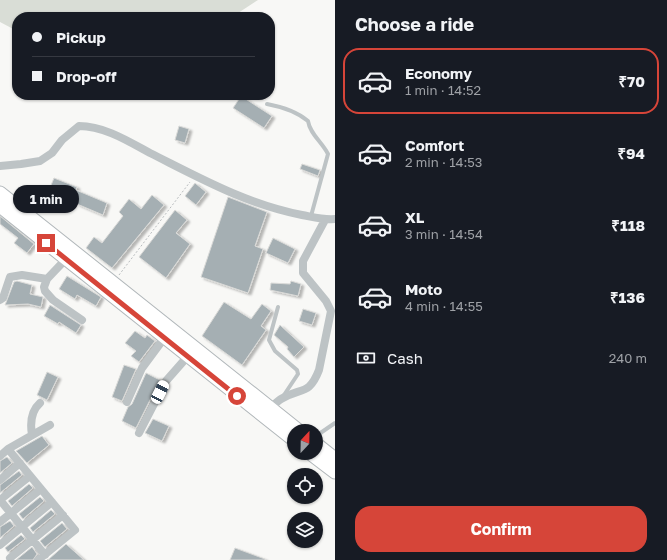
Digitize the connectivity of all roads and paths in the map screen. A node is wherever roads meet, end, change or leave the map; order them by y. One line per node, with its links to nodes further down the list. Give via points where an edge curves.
1 (267, 104): 6 (lane, via 299,114 308,121 310,129 324,145 328,154)
2 (0, 166): 3 (street, via 40,160 52,153 62,140 79,126 92,126)
3 (195, 176): 6 (street, via 227,192 283,211); 11 (path)
4 (0, 193): 11 (main road)
5 (0, 206): 9 (main road)
6 (311, 216): 8 (street)
7 (335, 219): 8 (street)
8 (325, 220): 15 (street, via 303,261 303,273 329,306)
9 (66, 259): 10 (street); 16 (main road)
10 (47, 279): 12 (street, via 22,275 10,278); 14 (street, via 44,287 48,295)
11 (112, 283): 21 (main road)
12 (0, 300)
13 (278, 307): 18 (lane, via 269,340 275,351 297,370 298,374)
14 (82, 320)
15 (333, 320): 18 (street, via 316,379 308,388)
16 (165, 337): 17 (main road); 20 (street, via 142,368)
17 (188, 356): 21 (main road); 27 (street, via 166,381)
18 (281, 398): 21 (street)
19 (40, 402): 28 (street, via 32,416)
20 (127, 402)
21 (266, 412): 23 (main road); 26 (main road)
22 (335, 423): 25 (lane)
23 (287, 424)
24 (50, 425): 28 (street)
25 (323, 431)
26 (287, 433)
27 (139, 434)
28 (32, 435): 30 (street)
29 (323, 450): 31 (main road)
30 (3, 452): 33 (street)
31 (335, 459)
32 (319, 460): 34 (main road)
33 (20, 463): 35 (street); 36 (street)
34 (335, 472)
35 (30, 476): 37 (street); 38 (street)
36 (0, 480)
37 (41, 489): 39 (street); 40 (street)
38 (0, 500): 40 (street)
39 (52, 502): 41 (street); 43 (street)
40 (11, 514): 42 (street); 43 (street)
41 (63, 515): 44 (street); 47 (street, via 75,530)
42 (0, 522)
43 (22, 527): 44 (street); 45 (street)
44 (32, 539): 46 (street); 47 (street)
45 (0, 545): 46 (street)
46 (11, 559)
47 (40, 559)

